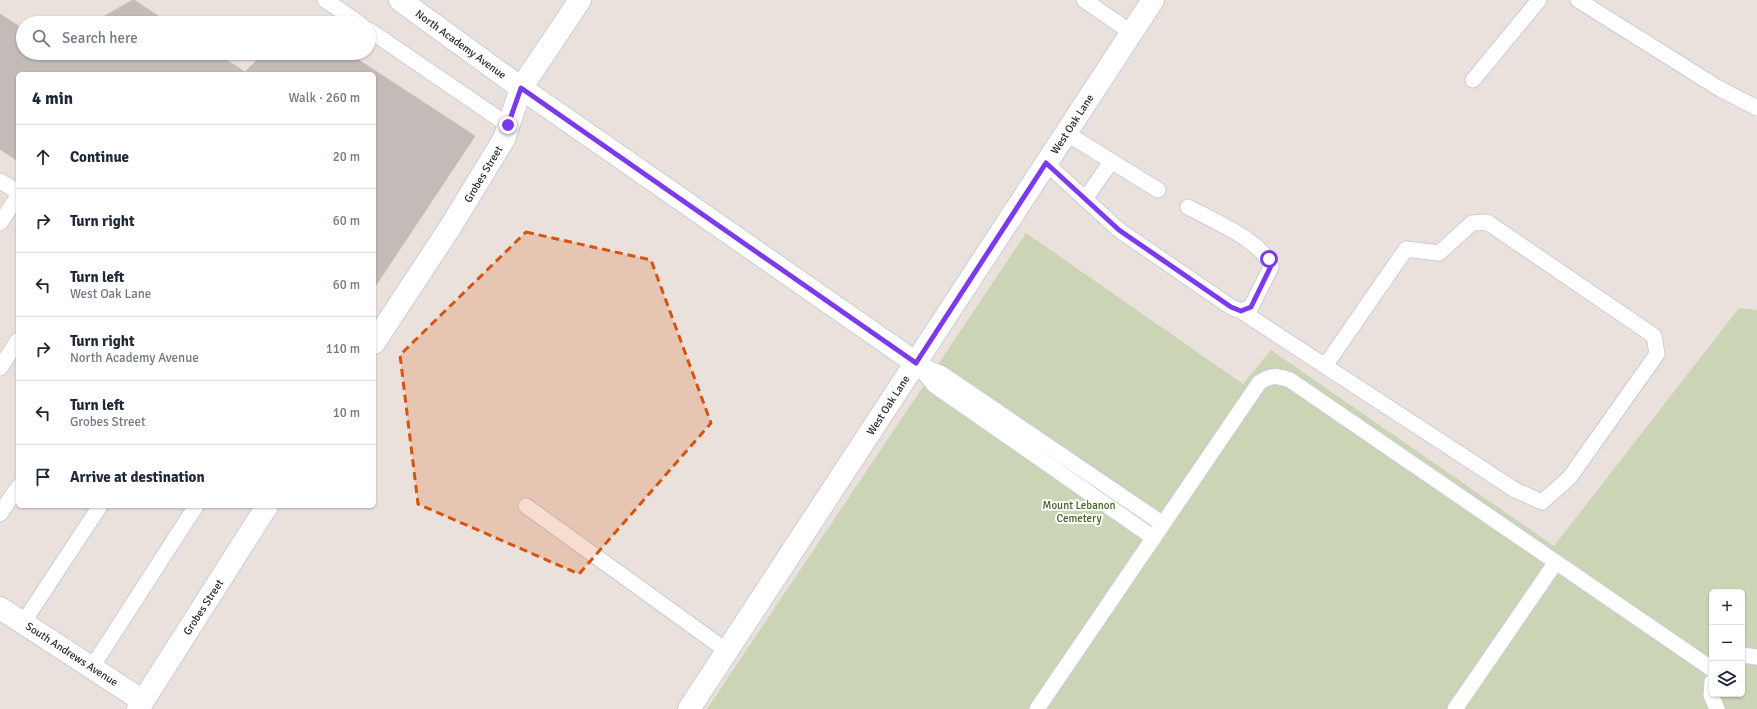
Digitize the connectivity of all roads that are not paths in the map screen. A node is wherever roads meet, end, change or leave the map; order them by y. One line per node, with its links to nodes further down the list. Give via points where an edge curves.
1 (325, 0): 8 (lane)
2 (400, 0): 12 (street, North Academy Avenue)
3 (580, 0): 12 (street, Grobes Street)
4 (1084, 0): 9 (lane)
5 (1153, 0): 9 (street, West Oak Lane)
6 (1539, 0): 11 (lane)
7 (1578, 0): 13 (lane, via 1720,89)
8 (349, 16)
9 (1132, 33): 15 (street, West Oak Lane)
10 (376, 35): 14 (lane)
11 (1472, 80)
12 (521, 88): 14 (street, Grobes Street); 28 (street, North Academy Avenue)
13 (1757, 108)
14 (508, 125): 26 (street, Grobes Street, via 504,139 451,226)
15 (1066, 133): 16 (lane); 17 (street, West Oak Lane)
16 (1111, 162): 19 (lane); 22 (lane)
17 (1046, 163): 22 (lane); 28 (street, West Oak Lane)
18 (0, 181): 20 (lane)
19 (1158, 190)
20 (16, 191)
21 (16, 199): 24 (lane)
22 (1085, 199): 25 (lane, via 1119,230 1231,307)
23 (1188, 207): 25 (lane, via 1257,245 1269,259 1271,266 1251,307)
24 (0, 223)
25 (1241, 311): 29 (lane)
26 (376, 340)
27 (16, 343): 30 (lane)
28 (916, 363): 37 (lane, via 942,374); 38 (lane, via 934,385); 42 (street, West Oak Lane)
29 (1325, 366): 29 (lane, via 1515,490 1542,502 1570,477 1657,354 1654,336 1487,222 1472,223 1439,253 1406,249)
30 (0, 368)
31 (16, 489): 36 (lane)
32 (526, 506): 42 (lane)
33 (99, 508): 41 (lane)
34 (195, 508): 45 (lane)
35 (267, 508): 48 (street, Grobes Street)
36 (0, 514)
37 (1163, 524): 38 (lane); 39 (lane, via 1259,383 1268,377 1279,376 1290,380)
38 (1154, 538): 49 (lane)
39 (1556, 562): 46 (lane); 51 (lane)
40 (0, 608): 41 (street, South Andrews Avenue)
41 (23, 623): 45 (street, South Andrews Avenue)
42 (727, 651): 50 (street, West Oak Lane)
43 (1745, 655): 44 (lane)
44 (1757, 657)
45 (92, 667): 48 (street, South Andrews Avenue)
46 (1709, 667)
47 (1712, 697): 52 (lane)
48 (141, 705)
49 (1043, 707)
50 (689, 709)
51 (1455, 709)
52 (1717, 709)

